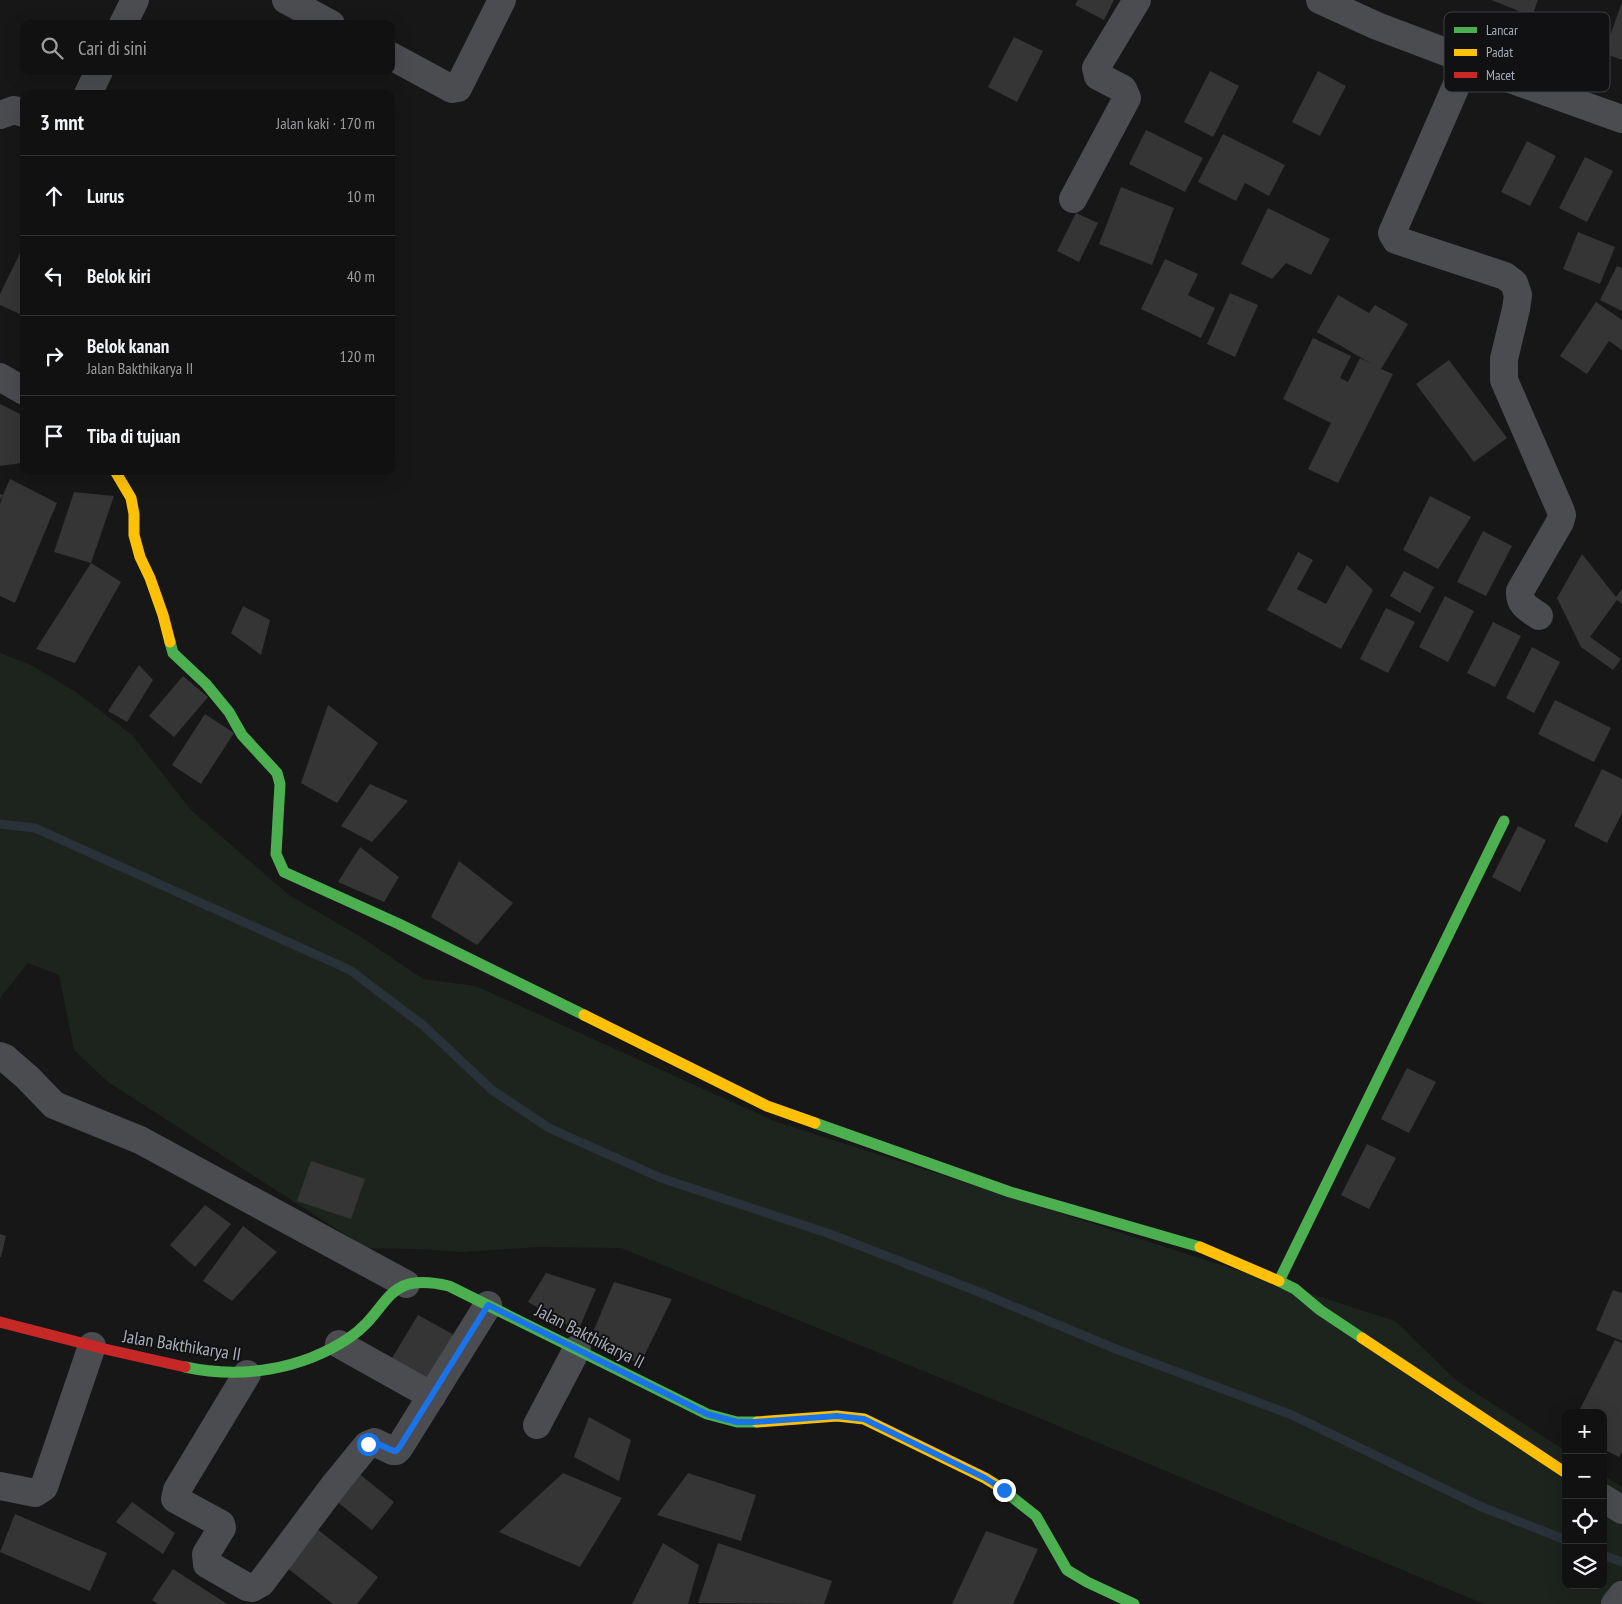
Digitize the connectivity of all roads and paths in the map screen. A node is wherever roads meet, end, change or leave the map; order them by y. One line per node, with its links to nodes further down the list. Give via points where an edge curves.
1 (135, 0): 6 (street)
2 (286, 0): 7 (street)
3 (502, 0): 9 (street, via 458,88 452,89)
4 (1137, 0): 17 (street, via 1096,68 1098,76 1123,89 1127,98)
5 (1320, 0): 8 (street)
6 (125, 20)
7 (323, 20)
8 (1444, 52)
9 (395, 58)
10 (97, 75): 11 (street)
11 (90, 90)
12 (1453, 92): 21 (street, via 1392,233 1396,240 1505,276 1517,289 1516,309 1504,359 1504,380 1562,515 1520,591 1522,603)
13 (1546, 92): 16 (street)
14 (20, 112): 15 (street, via 14,110)
15 (0, 115)
16 (1622, 119)
17 (1073, 199)
18 (0, 376): 19 (street)
19 (20, 388)
20 (119, 475): 24 (street, via 131,498 134,535 173,653 206,684 229,712 242,735 277,774 280,784 276,854 284,872 399,924 767,1106 1010,1192 1206,1249)
21 (1539, 616)
22 (1504, 821): 24 (street)
23 (0, 1056): 25 (street, via 28,1078 54,1105 140,1140)
24 (1279, 1281): 34 (street)
25 (406, 1284): 26 (street, Jalan Bakthikarya II, via 442,1283); 28 (street, Jalan Bakthikarya II, via 391,1292 362,1329)
26 (488, 1305): 30 (street, Jalan Bakthikarya II); 32 (street)
27 (0, 1322): 29 (street, Jalan Bakthikarya II)
28 (338, 1344): 31 (street, Jalan Bakthikarya II, via 281,1366); 32 (street)
29 (92, 1346): 31 (street, Jalan Bakthikarya II, via 203,1370); 35 (street, via 44,1487 34,1493)
30 (577, 1350): 33 (street); 39 (street, Jalan Bakthikarya II, via 707,1414 737,1422 837,1416 864,1419 1004,1490 1036,1516 1067,1570)
31 (247, 1374): 32 (street, via 175,1498 221,1524 222,1528 206,1554 207,1563 250,1588 261,1582 368,1445 374,1442 392,1451 397,1450)
32 (432, 1396)
33 (537, 1426)
34 (1562, 1470)
35 (0, 1486)
36 (1605, 1499): 37 (street)
37 (1622, 1510)
38 (1622, 1595): 40 (street)
39 (1134, 1604)
40 (1616, 1604)

